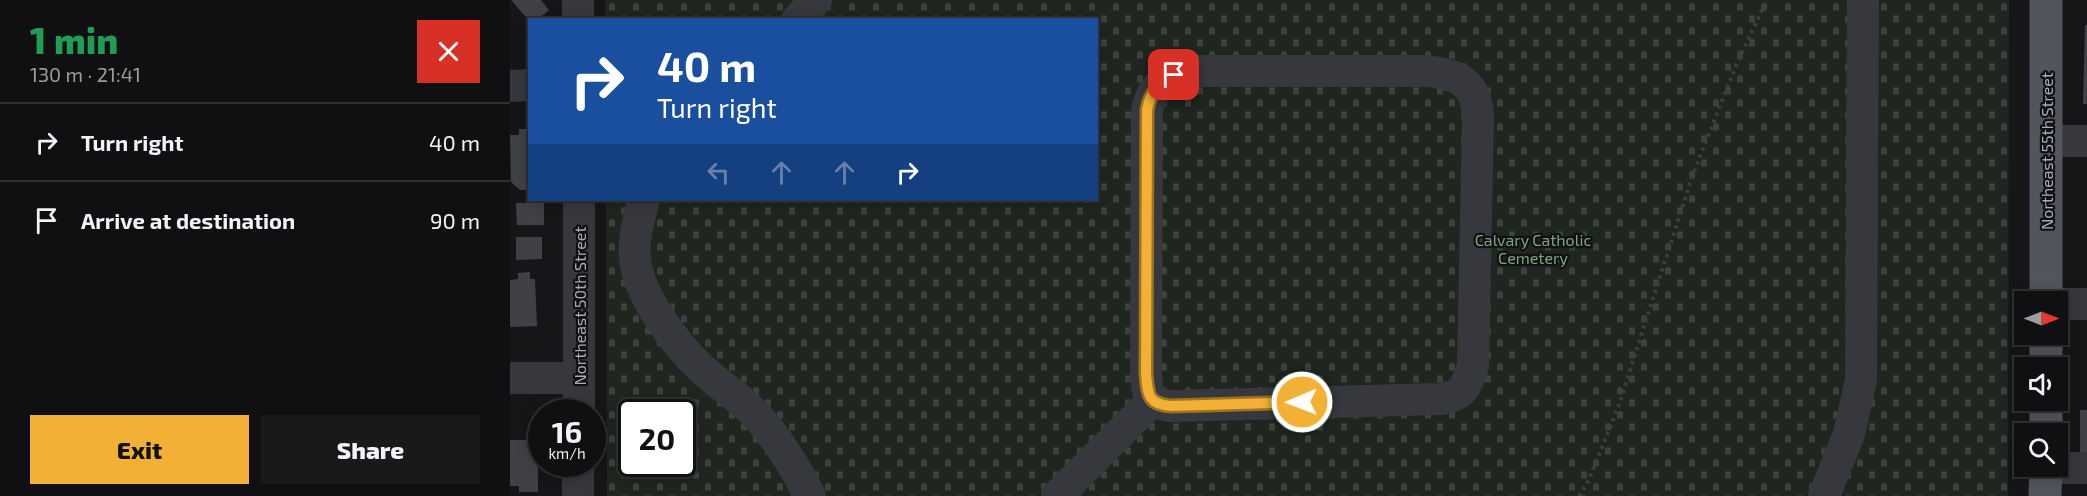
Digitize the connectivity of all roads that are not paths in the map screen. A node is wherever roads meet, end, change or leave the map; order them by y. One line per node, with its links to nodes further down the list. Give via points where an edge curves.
1 (578, 0): 5 (street)
2 (816, 0): 6 (street)
3 (1863, 0): 26 (street, via 1861,380 1849,434)
4 (2046, 0): 9 (main road, Northeast 55th Street)
5 (578, 18)
6 (798, 18)
7 (528, 85): 8 (street)
8 (510, 86)
9 (2046, 141): 10 (street); 13 (main road, Northeast 55th Street)
10 (2087, 141)
11 (579, 201): 17 (street, Northeast 50th Street)
12 (644, 201): 24 (street, via 635,258 638,275 653,307 676,343 757,416 780,443)
13 (2046, 291)
14 (2068, 304): 15 (street)
15 (2087, 304)
16 (510, 378): 17 (street)
17 (579, 378): 18 (street, Northeast 50th Street)
18 (579, 399)
19 (1152, 401): 19 (street, via 1171,406 1441,399 1457,395 1464,388 1473,365 1478,117 1476,99 1463,81 1427,71 1185,71 1154,90 1146,127 1146,374); 25 (street)
20 (2087, 468): 21 (street)
21 (2068, 472)
22 (578, 477): 23 (street)
23 (578, 496)
24 (810, 496)
25 (1057, 496)
26 (1824, 496)

